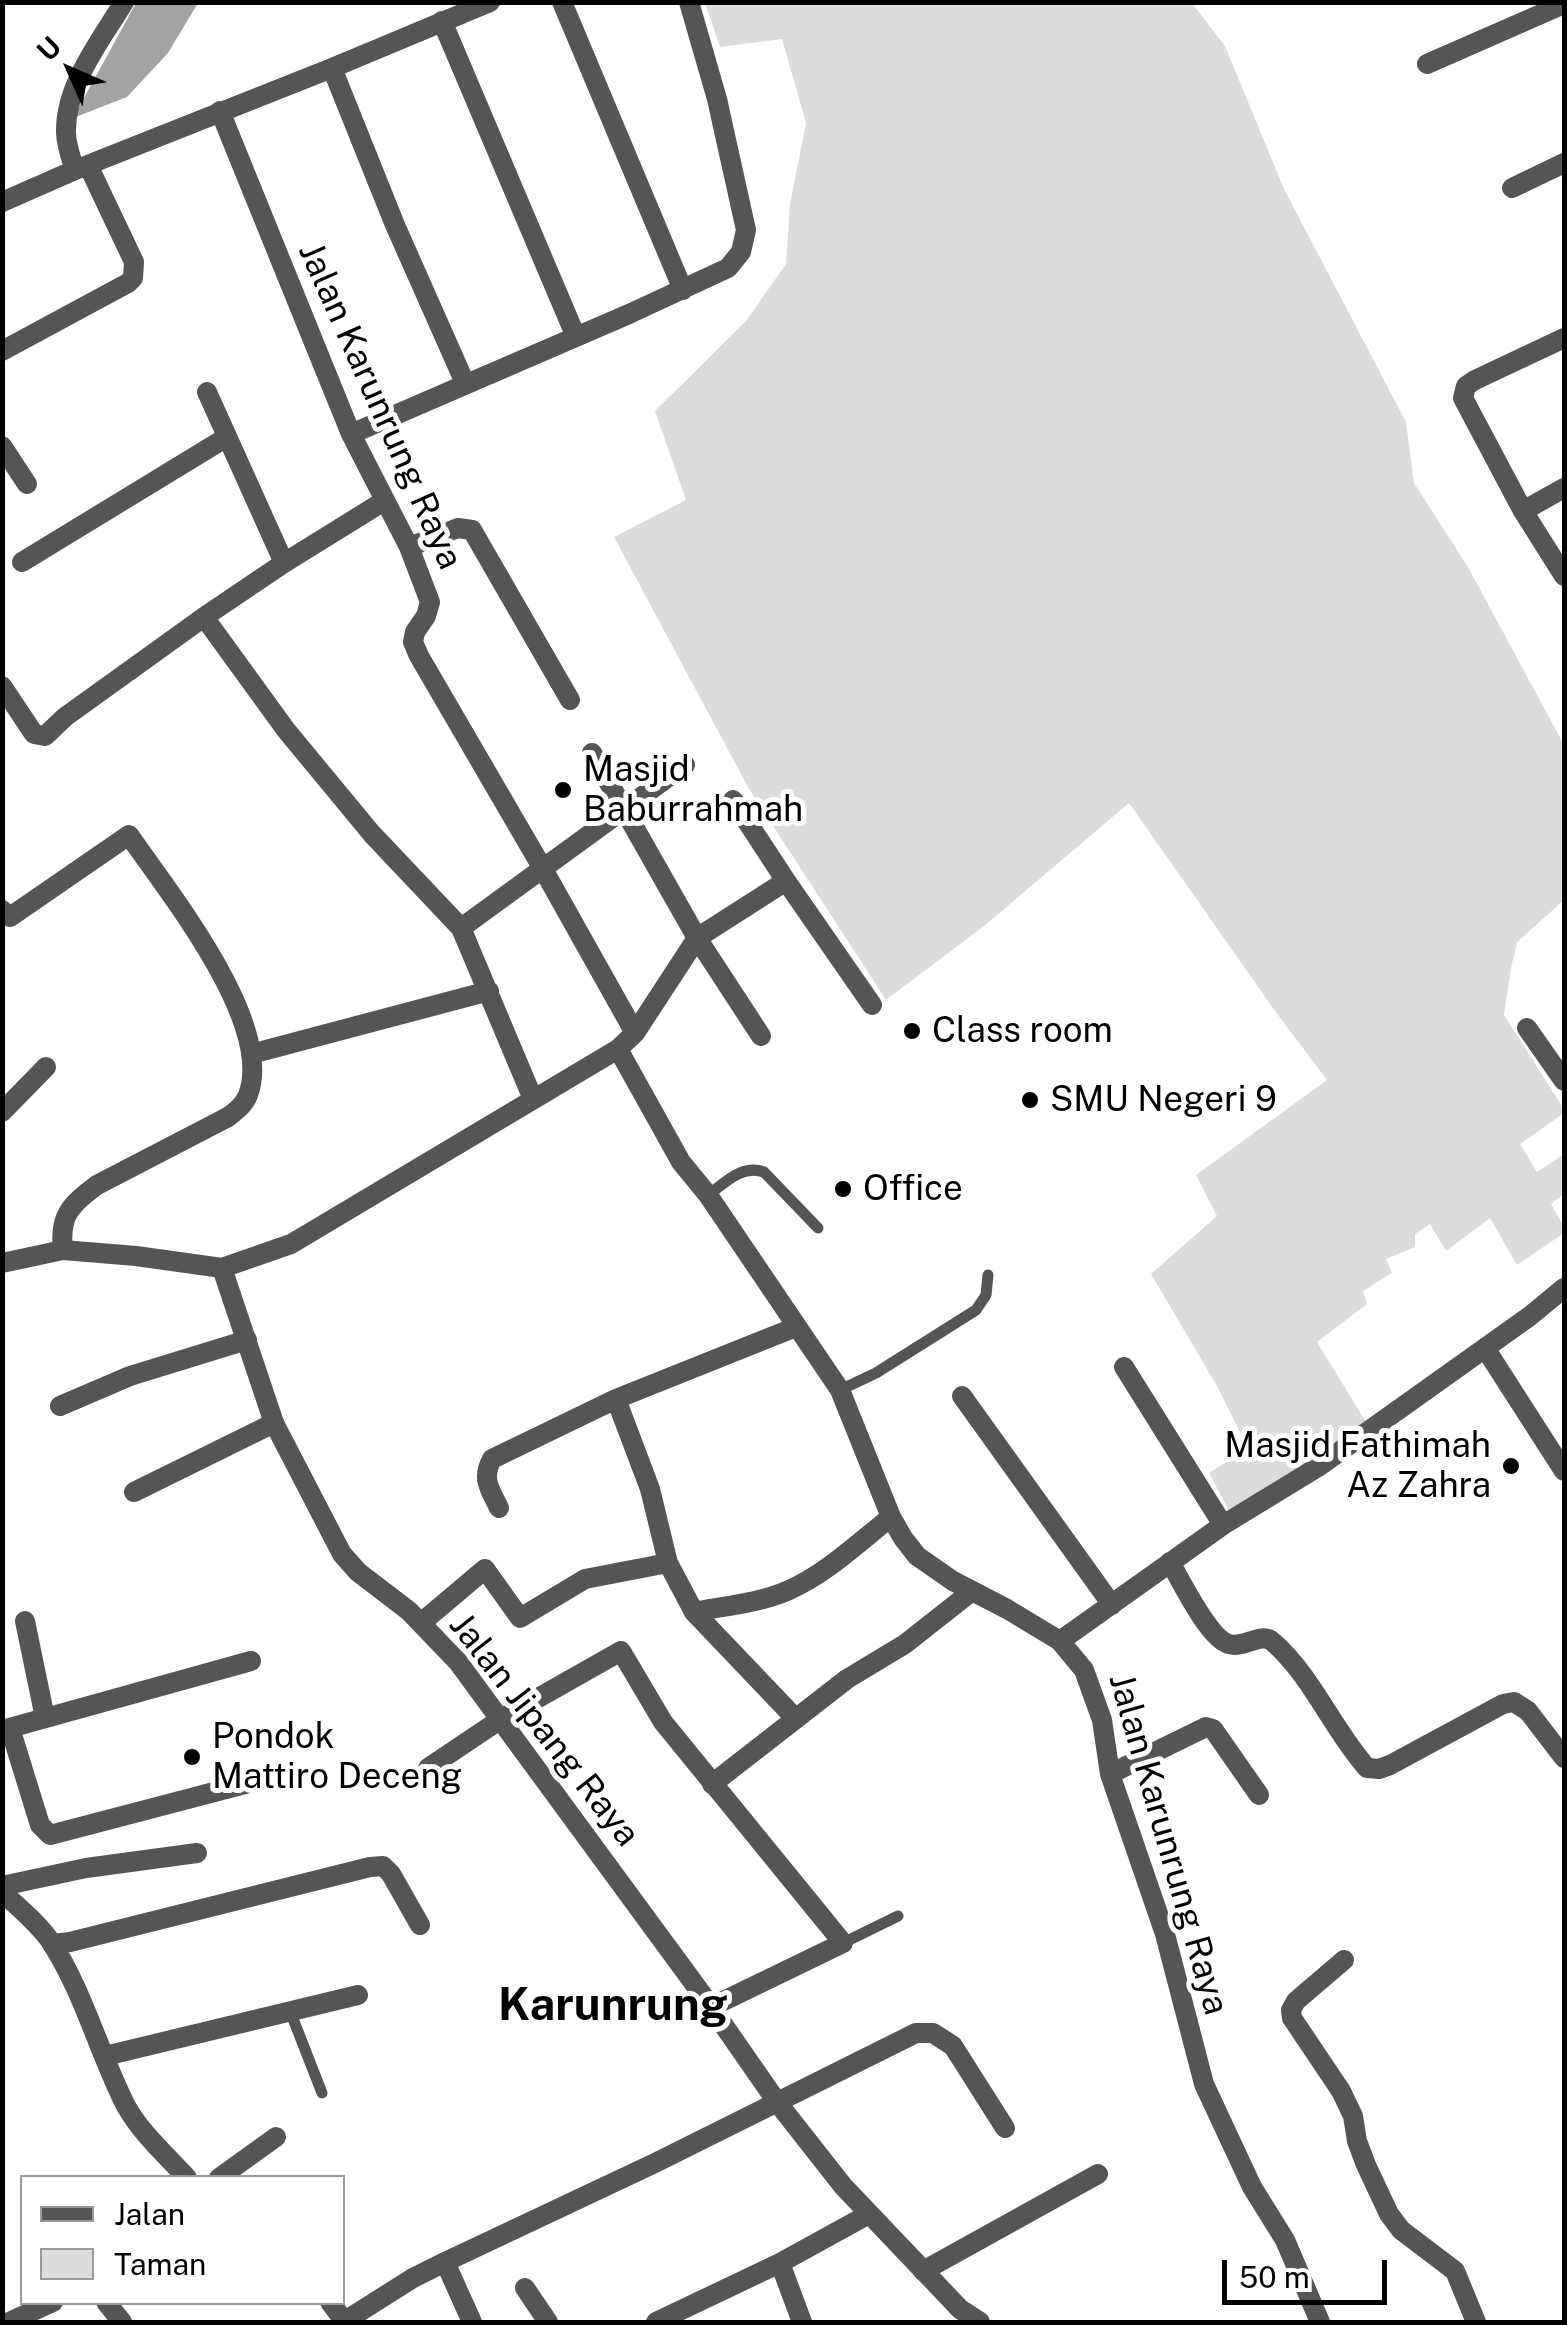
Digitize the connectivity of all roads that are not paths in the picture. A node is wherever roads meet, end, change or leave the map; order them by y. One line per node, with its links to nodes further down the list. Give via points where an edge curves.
1 (124, 2): 11 (street, via 68,108 66,132)
2 (490, 2): 6 (street)
3 (562, 2): 14 (street)
4 (689, 2): 14 (street, via 746,230 742,252 728,268)
5 (1564, 4): 7 (street)
6 (442, 21): 8 (street); 15 (street)
7 (1426, 64)
8 (332, 68): 9 (street); 18 (street)
9 (220, 111): 11 (street); 20 (street, Jalan Karunrung Raya)
10 (1564, 162): 12 (street)
11 (82, 168): 13 (street); 17 (street, via 134,262 133,278)
12 (1512, 188)
13 (2, 202)
14 (683, 290): 15 (street)
15 (576, 337): 18 (street)
16 (1564, 338): 26 (street, via 1475,380 1463,398)
17 (2, 351)
18 (465, 383): 20 (street)
19 (207, 392): 21 (street)
20 (351, 434): 25 (street, Jalan Karunrung Raya)
21 (226, 438): 28 (street); 29 (street)
22 (2, 446): 23 (street)
23 (27, 484)
24 (1564, 488): 26 (street)
25 (384, 501): 27 (street, Jalan Karunrung Raya); 29 (street)
26 (1523, 511): 30 (street)
27 (409, 547): 33 (street, via 458,528 472,530); 38 (street, Jalan Karunrung Raya, via 430,602 415,632 419,656)
28 (22, 562)
29 (284, 563): 31 (street)
30 (1564, 576)
31 (204, 617): 32 (street, via 45,736 34,734); 41 (street, via 372,834)
32 (2, 686)
33 (570, 700)
34 (592, 753): 37 (street)
35 (686, 765): 37 (street)
36 (734, 800): 39 (street)
37 (624, 810): 38 (street); 42 (street)
38 (544, 869): 41 (street); 46 (street, Jalan Karunrung Raya)
39 (786, 881): 42 (street); 44 (street)
40 (2, 910): 49 (street, via 10,916 129,834 232,990)
41 (462, 928): 43 (street)
42 (697, 938): 46 (street); 47 (street)
43 (490, 991): 49 (street); 52 (street)
44 (872, 1005)
45 (1527, 1028): 51 (street)
46 (635, 1033): 48 (street)
47 (761, 1036)
48 (618, 1049): 52 (street); 54 (street, Jalan Karunrung Raya, via 681,1162)
49 (251, 1054): 56 (street, via 248,1096 240,1108 79,1199 67,1212)
50 (46, 1067): 53 (street)
51 (1564, 1082)
52 (532, 1098): 58 (street, via 291,1244)
53 (2, 1112)
54 (708, 1196): 55 (lane, via 753,1168); 61 (street, Jalan Karunrung Raya)
55 (818, 1228)
56 (62, 1250): 57 (street); 58 (street)
57 (2, 1263)
58 (222, 1268): 62 (street, Jalan Jipang Raya)
59 (988, 1274): 65 (lane, via 976,1310)
60 (1564, 1288): 63 (street)
61 (796, 1327): 65 (street, Jalan Karunrung Raya); 67 (street)
62 (247, 1340): 68 (street); 69 (street, Jalan Jipang Raya)
63 (1485, 1348): 70 (street); 74 (street, via 1318,1467)
64 (1124, 1366): 74 (street)
65 (840, 1390): 73 (street, Jalan Karunrung Raya)
66 (962, 1396): 78 (street)
67 (616, 1399): 72 (street, via 492,1459 485,1477); 75 (street, via 650,1489)
68 (60, 1406)
69 (274, 1423): 71 (street); 81 (street, Jalan Jipang Raya, via 342,1554)
70 (1562, 1459)
71 (134, 1492)
72 (499, 1508)
73 (891, 1517): 77 (street, Jalan Karunrung Raya, via 917,1556); 79 (street, via 785,1592)
74 (1223, 1525): 76 (street)
75 (668, 1562): 79 (street); 81 (street, via 585,1578 520,1618 485,1569)
76 (1170, 1562): 78 (street); 88 (street, via 1223,1642 1272,1640 1368,1768 1390,1766 1514,1702)
77 (971, 1592): 82 (street, Jalan Karunrung Raya); 86 (street)
78 (1112, 1605): 82 (street)
79 (694, 1612): 86 (street)
80 (24, 1621): 84 (street)
81 (421, 1623): 85 (street, Jalan Jipang Raya)
82 (1060, 1641): 91 (street, Jalan Karunrung Raya, via 1084,1670 1095,1698)
83 (250, 1661): 84 (street)
84 (45, 1718): 87 (street)
85 (501, 1719): 89 (street); 92 (street, via 621,1650 663,1722); 102 (street, Jalan Jipang Raya)
86 (796, 1719): 92 (street)
87 (6, 1729): 90 (street, via 40,1825 50,1835)
88 (1564, 1758)
89 (428, 1768)
90 (287, 1773)
91 (1110, 1774): 93 (street, via 1206,1727); 126 (street, Jalan Karunrung Raya, via 1165,1934 1204,2084)
92 (712, 1784): 98 (street)
93 (1259, 1796)
94 (198, 1853): 95 (street, via 86,1868)
95 (5, 1897): 99 (street)
96 (898, 1916): 98 (lane)
97 (420, 1925): 99 (street, via 383,1866)
98 (843, 1943): 102 (street)
99 (52, 1944): 104 (street)
100 (1344, 1960): 118 (street, via 1296,2001 1292,2018 1353,2116 1388,2214 1456,2272)
101 (358, 1995): 103 (street)
102 (711, 2007): 106 (street, Jalan Jipang Raya)
103 (290, 2011): 104 (street); 105 (lane)
104 (104, 2056): 110 (street, via 128,2108)
105 (322, 2093)
106 (776, 2102): 107 (street, via 916,2033 933,2033 953,2046); 112 (street, Jalan Jipang Raya); 113 (street)
107 (1004, 2128)
108 (276, 2136): 111 (street)
109 (1098, 2174): 115 (street)
110 (183, 2175)
111 (222, 2175)
112 (869, 2214): 114 (street); 115 (street, Jalan Jipang Raya)
113 (444, 2262): 120 (street); 121 (street)
114 (780, 2263): 123 (street); 124 (street)
115 (922, 2271): 125 (street, Jalan Jipang Raya)
116 (525, 2288): 122 (street)
117 (46, 2305): 119 (street)
118 (1468, 2321)
119 (9, 2322)
120 (345, 2322)
121 (472, 2322)
122 (548, 2322)
123 (656, 2322)
124 (802, 2322)
125 (980, 2322)
126 (1320, 2322)

